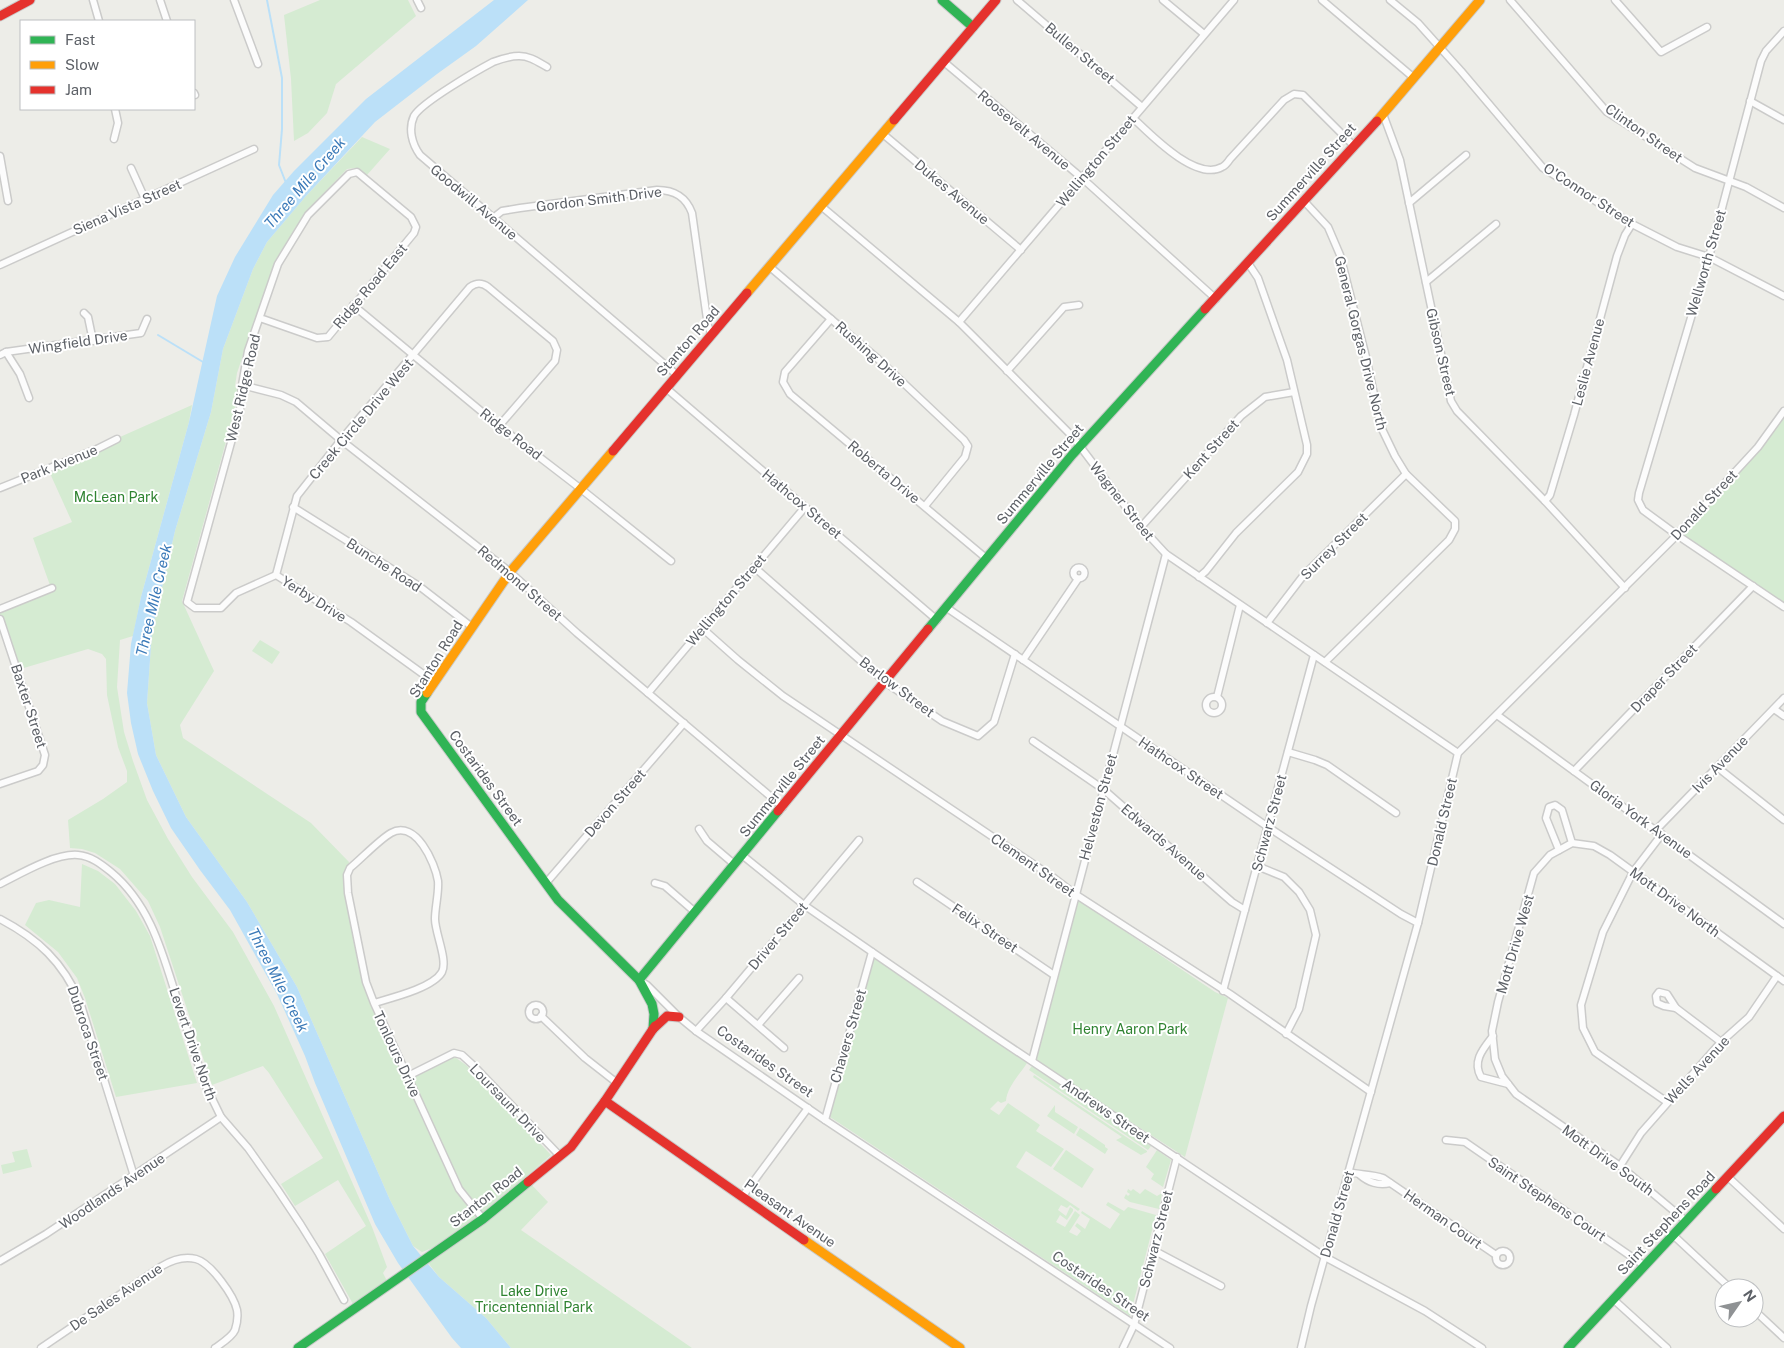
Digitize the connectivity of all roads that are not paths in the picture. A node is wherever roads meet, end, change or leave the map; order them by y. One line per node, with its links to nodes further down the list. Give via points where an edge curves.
1 (30, 0): 17 (street)
2 (93, 0): 18 (street)
3 (160, 0): 19 (street)
4 (234, 0): 26 (street)
5 (417, 0): 16 (street)
6 (942, 0): 21 (street)
7 (996, 0): 21 (street, Stanton Road)
8 (1017, 0): 30 (street, Bullen Street)
9 (1163, 0): 23 (street)
10 (1234, 0): 23 (street, Wellington Street)
11 (1322, 0): 28 (street)
12 (1390, 0): 24 (street, O'Connor Street)
13 (1480, 0): 24 (street, Summerville Street)
14 (1510, 0): 44 (street, Clinton Street, via 1607,112 1695,168)
15 (1615, 0): 20 (street, via 1660,52)
16 (421, 8)
17 (0, 16)
18 (99, 20)
19 (168, 20)
20 (1707, 27)
21 (973, 28): 25 (street, Stanton Road)
22 (1784, 31): 29 (street, Wellworth Street, via 1766,50)
23 (1204, 34): 30 (street, Wellington Street)
24 (1440, 47): 28 (street, Summerville Street); 53 (street, O'Connor Street, via 1543,168)
25 (944, 62): 35 (street, Stanton Road); 43 (street, Roosevelt Avenue)
26 (258, 64)
27 (547, 67): 51 (street, Goodwill Avenue, via 530,57 518,56 495,62 431,100 413,118 412,139 420,156)
28 (1414, 78): 32 (street, Summerville Street)
29 (1750, 101): 34 (street); 44 (street, Wellworth Street)
30 (1142, 107): 33 (street, Wellington Street)
31 (115, 110): 36 (street, via 118,123)
32 (1382, 114): 37 (street, Summerville Street); 48 (street, Gibson Street, via 1400,160)
33 (1133, 118): 37 (street, via 1190,165 1210,170 1221,168 1284,100 1294,94 1303,95); 43 (street, Wellington Street)
34 (1784, 120)
35 (883, 134): 49 (street, Stanton Road); 54 (street, Dukes Avenue)
36 (114, 139)
37 (1354, 146): 47 (street, Summerville Street)
38 (254, 149): 45 (street, Siena Vista Street)
39 (1466, 155): 48 (street)
40 (0, 156): 46 (street)
41 (131, 168): 45 (street)
42 (357, 172): 62 (street, Ridge Road East, via 411,217 416,227); 65 (street, West Ridge Road, via 349,174 308,215 278,264)
43 (1082, 178): 54 (street, Wellington Street); 61 (street, Roosevelt Avenue)
44 (1728, 180): 50 (street, Clinton Street); 55 (street, Wellworth Street)
45 (145, 199): 57 (street, Siena Vista Street)
46 (8, 201)
47 (1304, 201): 56 (street, Summerville Street); 84 (street, General Gorgas Drive North, via 1328,227 1340,255 1380,426)
48 (1409, 204): 59 (street, Gibson Street)
49 (821, 206): 58 (street, Stanton Road); 68 (street, Wagner Street)
50 (1784, 208)
51 (493, 218): 69 (street, Gordon Smith Drive, via 502,211 657,190 678,194 692,213); 74 (street, Goodwill Avenue)
52 (1496, 224): 59 (street)
53 (1632, 224): 55 (street, O'Connor Street, via 1677,247); 87 (street, Leslie Avenue, via 1616,256 1574,415 1550,495)
54 (1021, 250): 68 (street, Wellington Street)
55 (1709, 257): 60 (street, O'Connor Street); 92 (street, Wellworth Street, via 1638,500 1643,510)
56 (1248, 263): 61 (street, Summerville Street); 77 (street, via 1258,278 1287,360)
57 (0, 265)
58 (770, 267): 67 (street, Rushing Drive); 69 (street, Stanton Road)
59 (1426, 282): 87 (street, Gibson Street, via 1451,401)
60 (1784, 296)
61 (1216, 299): 83 (street, Summerville Street)
62 (353, 305): 65 (street, Ridge Road East, via 328,337 317,338); 72 (street, Ridge Road)
63 (1079, 305): 73 (street, via 1064,307)
64 (84, 313): 70 (street, via 88,317)
65 (260, 318): 75 (street, West Ridge Road, via 248,351)
66 (147, 319): 70 (street, Wingfield Drive, via 141,333)
67 (831, 319): 88 (street, Rushing Drive, via 878,359 968,446 966,457); 88 (street, Roberta Drive, via 784,372 783,382 790,394)
68 (959, 322): 73 (street, Wagner Street)
69 (712, 335): 74 (street, Stanton Road)
70 (93, 341): 71 (street, Wingfield Drive)
71 (3, 354): 78 (street, via 20,374)
72 (414, 354): 80 (street, Ridge Road); 80 (street, Creek Circle Drive West, via 470,287 480,283 488,286 553,341 557,350 554,361); 82 (street, Creek Circle Drive West)
73 (1007, 370): 83 (street, Wagner Street)
74 (677, 375): 76 (street, Stanton Road)
75 (242, 385): 82 (street, Redmond Street, via 296,402); 104 (street, West Ridge Road, via 240,410)
76 (666, 388): 86 (street, Stanton Road); 90 (street, Hathcox Street)
77 (1294, 392): 91 (street, Kent Street, via 1265,397 1241,416); 99 (street, via 1307,445 1298,472 1236,532)
78 (29, 398)
79 (1784, 411): 92 (street, Donald Street, via 1758,447)
80 (500, 426): 86 (street, Ridge Road)
81 (117, 438): 85 (street, Park Avenue)
82 (341, 440): 89 (street, Creek Circle Drive West, via 297,496); 97 (street, Redmond Street)
83 (1080, 447): 91 (street, Wagner Street); 94 (street, Summerville Street)
84 (1406, 474): 111 (street, Surrey Street, via 1302,576); 117 (street, General Gorgas Drive North, via 1455,521 1455,529 1449,540)
85 (0, 488)
86 (581, 489): 95 (street, Ridge Road); 97 (street, Stanton Road)
87 (1545, 501): 103 (street, Gibson Street)
88 (925, 506): 94 (street, Roberta Drive)
89 (293, 507): 98 (street, Creek Circle Drive West); 112 (street, Bunche Road, via 420,586)
90 (805, 507): 96 (street, Wellington Street); 110 (street, Hathcox Street)
91 (1141, 527): 93 (street, Wagner Street)
92 (1676, 535): 101 (street); 103 (street, Donald Street)
93 (1166, 554): 99 (street, Wagner Street); 128 (street, Helveston Street)
94 (987, 559): 106 (street, Summerville Street)
95 (670, 562)
96 (754, 567): 113 (street, Wellington Street); 119 (street, Barlow Street)
97 (510, 572): 112 (street, Stanton Road); 120 (street, Redmond Street)
98 (276, 576): 104 (street, Yerby Drive, via 236,593 221,608 195,608); 118 (street, Yerby Drive, via 351,622)
99 (1199, 577): 105 (street, Wagner Street)
100 (1078, 579): 116 (street)
101 (1753, 586): 107 (street); 134 (street, Draper Street)
102 (52, 588): 108 (street)
103 (1625, 588): 125 (street, Donald Street)
104 (187, 602)
105 (1240, 605): 111 (street, Wagner Street); 121 (street)
106 (947, 608): 110 (street, Summerville Street); 114 (street, Hathcox Street)
107 (1784, 608)
108 (0, 609)
109 (0, 619): 135 (street, Baxter Street, via 45,755 38,771)
110 (937, 620): 119 (street, Summerville Street)
111 (1267, 623): 115 (street, Wagner Street)
112 (472, 627): 118 (street, Stanton Road)
113 (702, 628): 120 (street, Wellington Street); 129 (street, Clement Street, via 776,690)
114 (1014, 654): 116 (street, Hathcox Street); 119 (street, Barlow Street, via 994,722 978,736 942,721)
115 (1314, 655): 117 (street, Wagner Street); 131 (street, Schwarz Street)
116 (1023, 660): 128 (street, Hathcox Street)
117 (1325, 662): 132 (street, Wagner Street)
118 (434, 682): 124 (street, Stanton Road, via 420,706)
119 (885, 682): 129 (street, Summerville Street)
120 (648, 692): 127 (street, Redmond Street)
121 (1217, 697)
122 (1784, 698): 123 (street, Ivis Avenue)
123 (1774, 708): 126 (street); 133 (street, Ivis Avenue)
124 (421, 712): 152 (street, Costarides Street)
125 (1497, 715): 132 (street, Donald Street); 134 (street, Gloria York Avenue)
126 (1784, 716)
127 (684, 723): 137 (street, Redmond Street); 152 (street, Devon Street)
128 (1120, 726): 136 (street, Helveston Street); 140 (street, Hathcox Street)
129 (841, 735): 137 (street, Summerville Street); 154 (street, Clement Street)
130 (1034, 741): 136 (street, Edwards Avenue)
131 (1288, 752): 138 (street, via 1327,765); 140 (street, Schwarz Street)
132 (1458, 753): 159 (street, Donald Street)
133 (1717, 768): 139 (street); 142 (street, Ivis Avenue)
134 (1574, 771): 142 (street, Gloria York Avenue)
135 (0, 784)
136 (1103, 789): 154 (street, Helveston Street); 156 (street, Edwards Avenue)
137 (783, 807): 146 (street, Summerville Street)
138 (1396, 813)
139 (1784, 820)
140 (1268, 826): 148 (street, Schwarz Street); 159 (street, Hathcox Street)
141 (699, 829): 147 (street)
142 (1659, 832): 149 (street, Ivis Avenue); 160 (street, Gloria York Avenue)
143 (859, 840): 155 (street, Driver Street)
144 (1572, 843): 145 (street); 145 (street, via 1562,810 1556,805 1550,806 1546,818); 149 (street, Mott Drive North, via 1594,846)
145 (1559, 850): 178 (street, Mott Drive West, via 1534,873 1498,1002)
146 (742, 855): 147 (street, Summerville Street); 155 (street, Andrews Street)
147 (734, 864): 157 (street, Summerville Street)
148 (1257, 866): 156 (street, Schwarz Street); 177 (street, via 1284,877 1299,892 1310,910 1316,934 1299,1009)
149 (1633, 872): 163 (street, Mott Drive North); 187 (street, Ivis Avenue, via 1603,932 1581,1005 1583,1028 1595,1052)
150 (654, 882): 157 (street, via 665,886)
151 (917, 882): 162 (street, Felix Street)
152 (546, 883): 165 (street, Costarides Street, via 558,900)
153 (0, 884): 190 (street, Levert Drive North, via 62,857 78,855 99,862 130,890 154,928 204,1082)
154 (1075, 894): 162 (street, Helveston Street); 168 (street, Clement Street)
155 (804, 904): 161 (street, Andrews Street); 169 (street, Driver Street)
156 (1245, 910): 168 (street, Schwarz Street)
157 (695, 912): 165 (street, Summerville Street)
158 (0, 918): 198 (street, Dubroca Street, via 44,948 72,982)
159 (1418, 923): 185 (street, Donald Street)
160 (1784, 924)
161 (872, 952): 181 (street, Andrews Street); 192 (street, Chavers Street)
162 (1054, 975): 181 (street, Helveston Street)
163 (1777, 976): 166 (street, Mott Drive North); 179 (street, Wells Avenue, via 1750,1017)
164 (799, 978): 174 (street)
165 (639, 980): 167 (street, Costarides Street); 175 (street, via 652,1004)
166 (1784, 981)
167 (650, 988): 173 (street, Costarides Street); 175 (street, Stanton Road, via 658,1008)
168 (1223, 991): 177 (street, Clement Street)
169 (726, 998): 174 (street); 176 (street, Driver Street)
170 (374, 1003): 170 (street, Tonlours Drive, via 364,974 347,875 350,868 392,833 402,830 414,836 434,864 438,883 435,921 444,966 434,980); 182 (street, Tonlours Drive)
171 (1676, 1008): 179 (street)
172 (541, 1016): 183 (street)
173 (679, 1017): 175 (street, Stanton Road, via 667,1016); 176 (street, Costarides Street)
174 (758, 1025): 180 (street)
175 (653, 1030): 183 (street, Stanton Road)
176 (696, 1030): 188 (street, Costarides Street)
177 (1286, 1034): 185 (street, Clement Street)
178 (1493, 1036): 184 (street, Mott Drive West, via 1495,1059); 184 (street, via 1478,1058 1477,1071 1481,1077)
179 (1721, 1042): 187 (street, Wells Avenue)
180 (784, 1048)
181 (1032, 1061): 195 (street, Andrews Street)
182 (408, 1076): 194 (street, Loursaunt Drive, via 454,1052 462,1055); 201 (street, Tonlours Drive, via 459,1189)
183 (617, 1083): 186 (street, Stanton Road)
184 (1508, 1084): 191 (street, Mott Drive West, via 1516,1094)
185 (1371, 1092): 197 (street, Donald Street)
186 (605, 1100): 194 (street, Stanton Road, via 571,1147); 200 (street, Pleasant Avenue)
187 (1667, 1102): 196 (street, Wells Avenue, via 1641,1133)
188 (808, 1108): 192 (street, Costarides Street); 200 (street)
189 (1784, 1116): 199 (street, Saint Stephens Road)
190 (221, 1117): 198 (street, Woodlands Avenue); 213 (street, Levert Drive North, via 277,1189)
191 (1552, 1119): 196 (street, Mott Drive South)
192 (825, 1120): 215 (street, Costarides Street)
193 (1446, 1140): 209 (street, Saint Stephens Court, via 1465,1142)
194 (560, 1156): 201 (street, Stanton Road)
195 (1177, 1157): 205 (street, Schwarz Street); 207 (street, Andrews Street)
196 (1620, 1166): 202 (street, Mott Drive South)
197 (1349, 1172): 206 (street, Herman Court, via 1384,1178); 207 (street, Donald Street)
198 (134, 1176): 208 (street, Woodlands Avenue)
199 (1728, 1176): 202 (street, Saint Stephens Road); 203 (street)
200 (742, 1196): 220 (street, Pleasant Avenue)
201 (483, 1219): 219 (street, Stanton Road)
202 (1686, 1221): 204 (street, Saint Stephens Road)
203 (1784, 1229)
204 (1673, 1235): 209 (street, Saint Stephens Road); 210 (street)
205 (1153, 1250): 211 (street); 215 (street, Schwarz Street)
206 (1496, 1255)
207 (1325, 1256): 223 (street, Donald Street); 224 (street, Andrews Street, via 1425,1310)
208 (0, 1261)
209 (1644, 1266): 212 (street, Saint Stephens Road)
210 (1719, 1278)
211 (1221, 1286)
212 (1613, 1299): 225 (street, Saint Stephens Road); 226 (street)
213 (344, 1300)
214 (1764, 1319): 216 (street)
215 (1134, 1325): 221 (street, Schwarz Street); 222 (street, Costarides Street)
216 (1784, 1338)
217 (41, 1348): 218 (street, De Sales Avenue, via 170,1261 196,1259 209,1267 230,1294 236,1309 235,1331)
218 (215, 1348)
219 (298, 1348)
220 (960, 1348)
221 (1123, 1348)
222 (1170, 1348)
223 (1301, 1348)
224 (1482, 1348)
225 (1568, 1348)
226 (1667, 1348)

